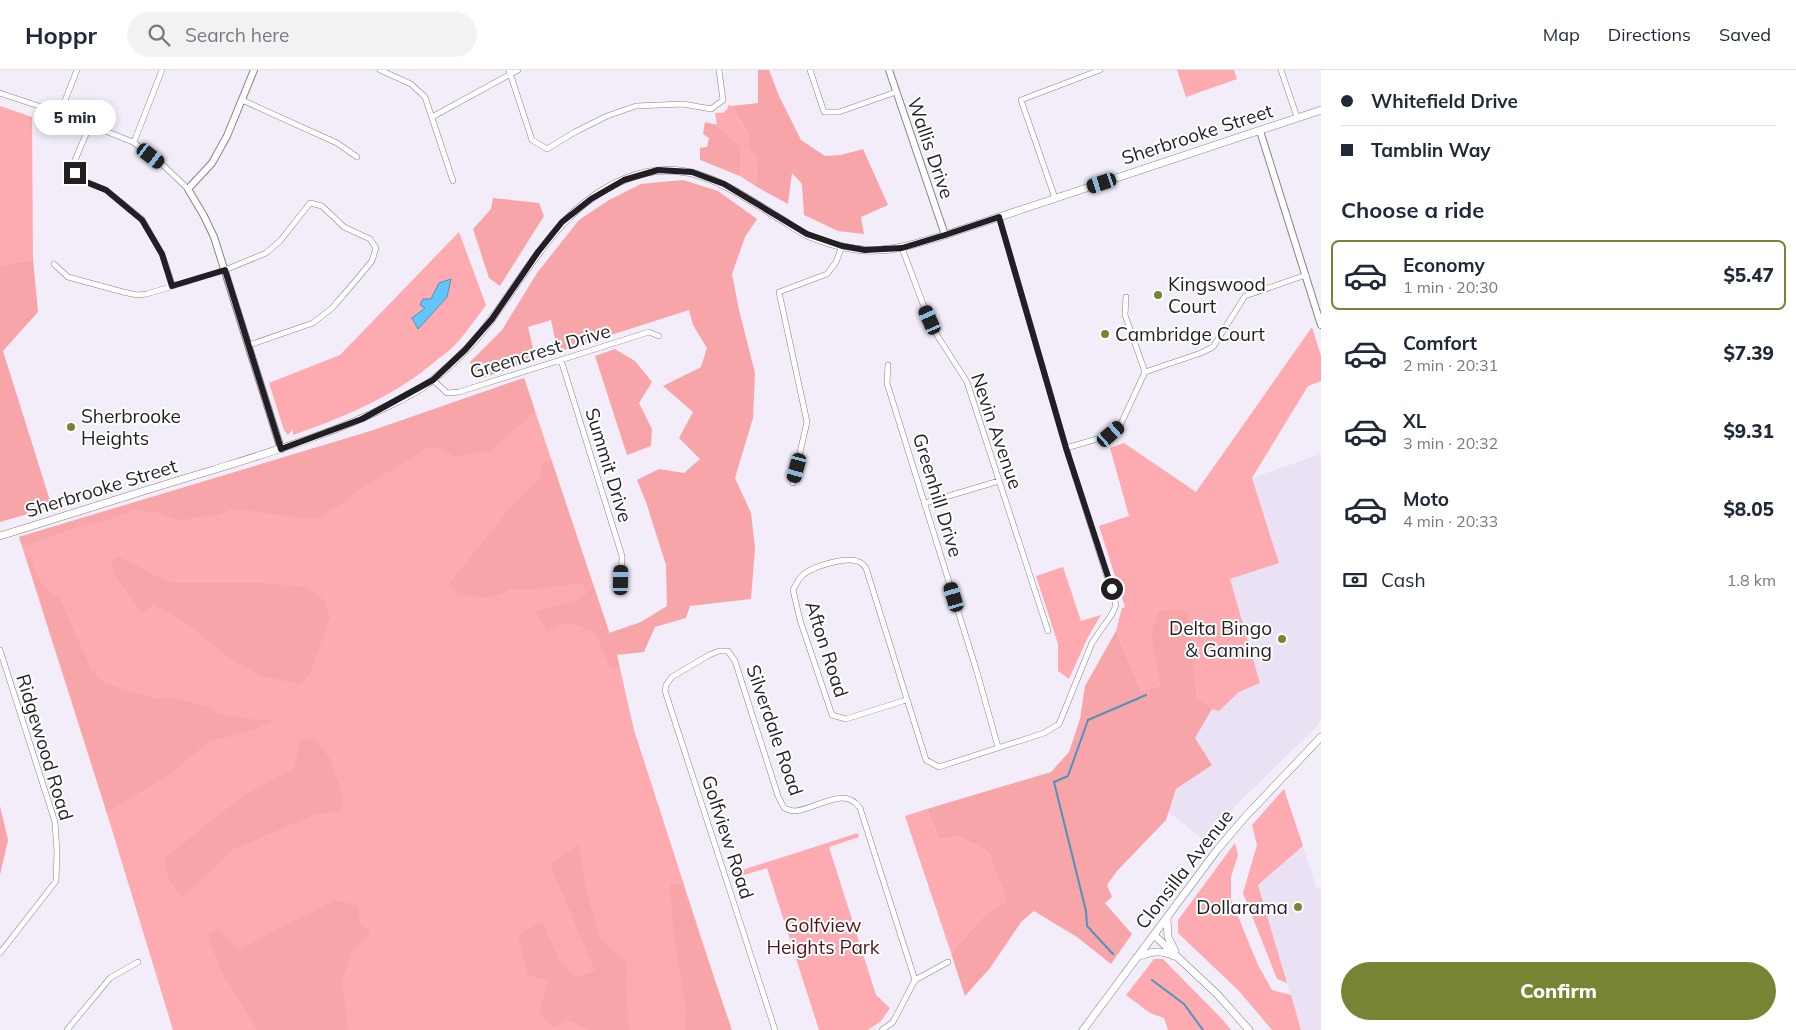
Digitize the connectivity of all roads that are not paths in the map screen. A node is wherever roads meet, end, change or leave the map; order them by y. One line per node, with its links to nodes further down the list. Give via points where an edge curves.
1 (77, 70): 16 (street)
2 (162, 70): 21 (street)
3 (254, 70): 14 (street)
4 (380, 70): 17 (street, via 411,84 425,97)
5 (518, 70): 11 (street)
6 (719, 70): 11 (street, via 723,100 711,109 683,104 636,106 591,124 547,149 532,140)
7 (810, 70): 12 (street, via 824,112 839,112)
8 (889, 70): 12 (street, Wallis Drive)
9 (1100, 70): 25 (street, via 1021,100)
10 (1281, 70): 18 (street)
11 (510, 72): 17 (street)
12 (896, 92): 27 (street, Wallis Drive)
13 (0, 93): 16 (street)
14 (242, 100): 22 (street, via 338,143); 24 (street, via 212,163)
15 (1321, 110): 18 (main road, Sherbrooke Street)
16 (60, 113): 19 (street)
17 (432, 117): 23 (street)
18 (1297, 117): 20 (main road, Sherbrooke Street)
19 (90, 125): 21 (street); 33 (street, via 75,160 75,173 86,182 106,190 142,220 162,254)
20 (1260, 131): 25 (main road, Sherbrooke Street); 32 (street)
21 (134, 142): 24 (street)
22 (357, 158)
23 (453, 181)
24 (188, 189): 31 (street, via 210,227)
25 (1055, 198): 26 (main road, Sherbrooke Street)
26 (999, 217): 27 (main road, Sherbrooke Street); 42 (street)
27 (945, 235): 29 (main road, Sherbrooke Street)
28 (842, 246): 29 (main road, Sherbrooke Street, via 865,250); 41 (main road, Sherbrooke Street, via 807,234 724,184 692,172 658,170 624,180 591,199 562,222 492,319); 45 (street, via 827,274 779,292 807,422)
29 (902, 248): 44 (street, Nevin Avenue, via 937,336 967,382)
30 (54, 264): 33 (street, via 68,277 137,295)
31 (225, 270): 33 (street); 37 (street); 37 (street, via 266,253 280,241 310,203 322,206 344,227 370,239 376,248 372,261 332,308 313,323)
32 (1306, 275): 35 (street); 40 (street, via 1245,296 1213,347)
33 (172, 286)
34 (1126, 297): 40 (street, via 1125,315)
35 (1321, 325)
36 (659, 336): 38 (street, Greencrest Drive, via 649,332)
37 (249, 345): 43 (street)
38 (561, 360): 41 (street, Greencrest Drive, via 459,392 447,393); 48 (street, Summit Drive, via 622,556)
39 (888, 365): 46 (street, Greenhill Drive, via 887,383)
40 (1144, 372): 42 (street, via 1119,428 1111,434)
41 (433, 380): 43 (main road, Sherbrooke Street, via 362,419)
42 (1066, 448): 54 (street, Afton Road, via 1116,605 1092,643 1059,724 1044,733)
43 (281, 449): 47 (main road, Sherbrooke Street)
44 (999, 481): 46 (street); 49 (street, Nevin Avenue)
45 (793, 483)
46 (925, 503): 54 (street, Greenhill Drive)
47 (0, 536)
48 (621, 580)
49 (1048, 632)
50 (0, 650): 57 (street, Ridgewood Road, via 55,822 57,852 56,881)
51 (668, 682): 62 (street, Silverdale Road, via 709,655 718,651 728,652 735,660 784,808 793,811 847,797 856,801 865,820); 64 (street, Golfview Road, via 665,691)
52 (906, 700): 52 (street, Afton Road, via 866,568 858,561 845,560 805,573 792,590 832,715 846,719); 54 (street, Afton Road, via 926,760 939,767)
53 (1321, 737): 55 (main road, Clonsilla Avenue, via 1217,850)
54 (998, 747)
55 (1167, 918): 56 (main road, Clonsilla Avenue); 59 (main road, via 1168,938)
56 (1154, 935): 58 (main road, Clonsilla Avenue); 59 (main road)
57 (0, 953)
58 (1137, 957): 59 (main road, via 1157,951); 66 (main road, Clonsilla Avenue)
59 (1181, 959): 67 (main road)
60 (138, 962): 63 (street, via 110,978)
61 (948, 962): 62 (street)
62 (914, 980): 65 (street, via 893,1022)
63 (68, 1030)
64 (775, 1030)
65 (882, 1030)
66 (1083, 1030)
67 (1249, 1030)

